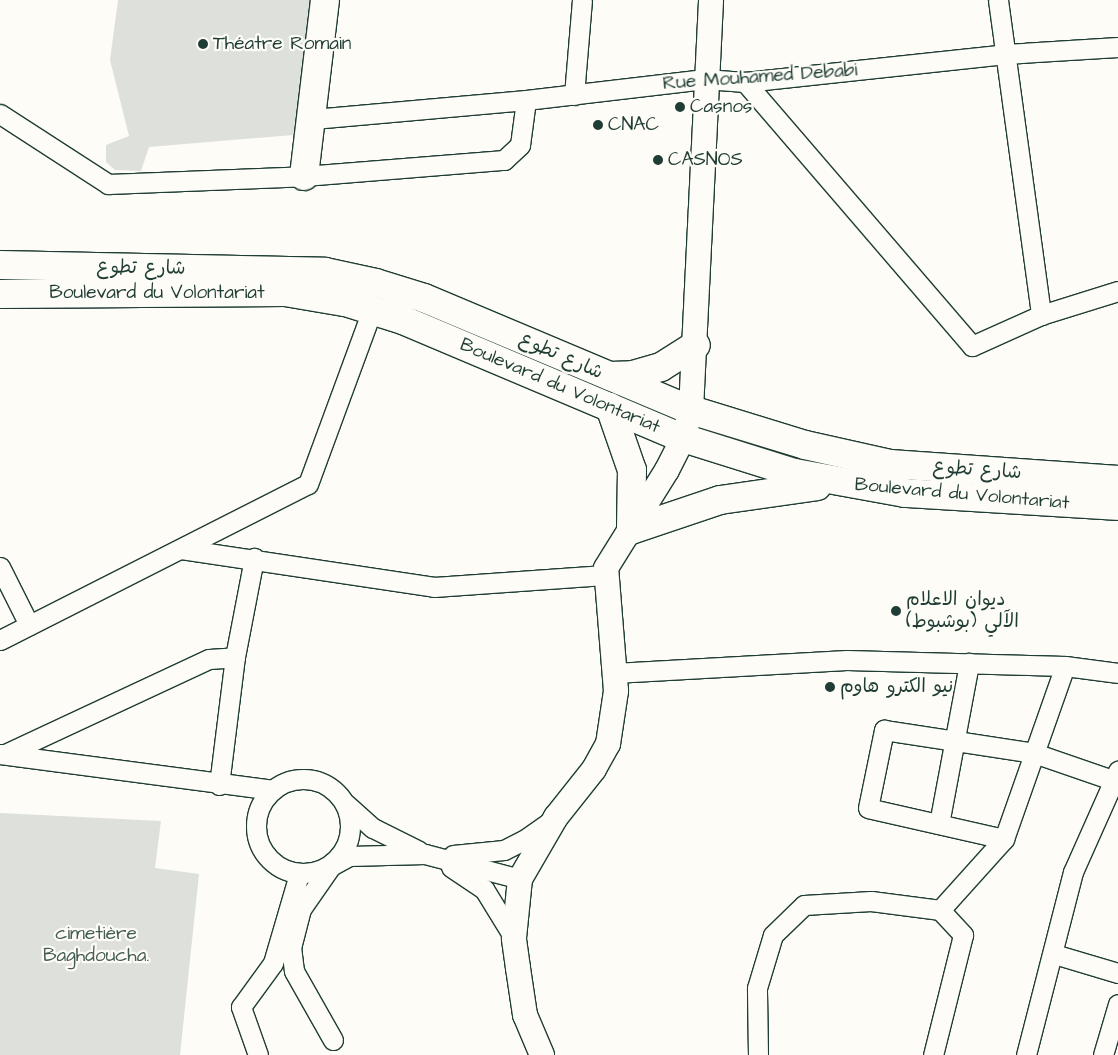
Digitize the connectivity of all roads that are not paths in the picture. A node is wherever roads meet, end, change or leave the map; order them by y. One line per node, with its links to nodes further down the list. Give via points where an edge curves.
1 (325, 0): 12 (main road)
2 (582, 0): 9 (street)
3 (711, 0): 7 (street)
4 (998, 0): 6 (street)
5 (1118, 47): 6 (street, Rue Mouhamed Debabi)
6 (1005, 54): 8 (street, Rue Mouhamed Debabi); 18 (street)
7 (705, 79): 8 (street, Rue Mouhamed Debabi); 9 (street, Rue Mouhamed Debabi); 20 (street)
8 (746, 82): 18 (street, via 972,346)
9 (574, 95): 10 (street, Rue Mouhamed Debabi)
10 (526, 100): 12 (street, Rue Mouhamed Debabi); 13 (street, via 520,145 504,160)
11 (0, 114): 13 (street, via 108,184)
12 (313, 119): 13 (main road)
13 (304, 176)
14 (0, 265): 19 (main road, شارع تطوع, via 325,272 376,282)
15 (1118, 291): 18 (street)
16 (0, 294): 17 (main road, Boulevard du Volontariat, via 285,292)
17 (372, 310): 21 (main road, Boulevard du Volontariat); 30 (street, via 308,484)
18 (1041, 315)
19 (508, 332): 21 (main road); 22 (main road, شارع تطوع)
20 (696, 345): 22 (main road, via 661,367 632,375); 24 (street)
21 (498, 358): 23 (main road, Boulevard du Volontariat)
22 (603, 376): 24 (main road, شارع تطوع)
23 (610, 407): 25 (main road, Boulevard du Volontariat); 29 (main road, via 632,470)
24 (692, 410): 25 (street); 26 (main road, شارع تطوع, via 805,445 890,464)
25 (683, 438): 27 (main road, Boulevard du Volontariat, via 795,474); 29 (street)
26 (1118, 480)
27 (846, 484): 28 (main road, Boulevard du Volontariat, via 905,493); 29 (main road, via 790,488 720,500)
28 (1118, 506)
29 (631, 530): 33 (street, via 611,557)
30 (181, 549): 31 (street); 34 (street)
31 (254, 558): 33 (street, via 434,587); 36 (street)
32 (0, 567): 34 (street)
33 (605, 575): 39 (street)
34 (29, 625): 35 (street)
35 (0, 640)
36 (235, 657): 43 (street, via 209,659); 45 (street)
37 (970, 663): 38 (street); 39 (street, via 847,660); 41 (street)
38 (1065, 666): 40 (street); 42 (street)
39 (614, 672): 48 (street, via 615,717 608,744 594,769)
40 (1118, 673)
41 (957, 741): 42 (street); 49 (street); 49 (street, via 884,730 868,808)
42 (1034, 753): 44 (street); 50 (street)
43 (2, 754): 45 (street)
44 (1117, 778): 57 (street, via 1073,872)
45 (219, 785): 46 (street)
46 (272, 790): 47 (street, via 289,781 305,779 321,782); 53 (street, via 256,819 258,842 279,868)
47 (344, 802): 51 (street, via 373,828); 52 (street, via 350,818 350,839)
48 (556, 817): 51 (street, via 504,850 465,856); 54 (street)
49 (939, 824): 50 (street)
50 (1004, 839): 55 (street)
51 (425, 854): 52 (street, via 349,856); 54 (street); 56 (street, via 464,874 484,889)
52 (331, 866): 53 (street, via 316,873); 60 (street, via 301,909 291,948 294,970)
53 (299, 874): 61 (street, via 273,963 241,1007)
54 (520, 879): 56 (street)
55 (940, 910): 63 (street, via 871,900 804,905 774,935 757,988); 64 (street, via 963,936)
56 (514, 938): 62 (street, via 525,1015)
57 (1054, 954): 58 (street); 65 (street)
58 (1118, 973)
59 (1118, 1004): 66 (street)
60 (333, 1040)
61 (258, 1055)
62 (542, 1055)
63 (758, 1055)
64 (933, 1055)
65 (1026, 1055)
66 (1103, 1055)

